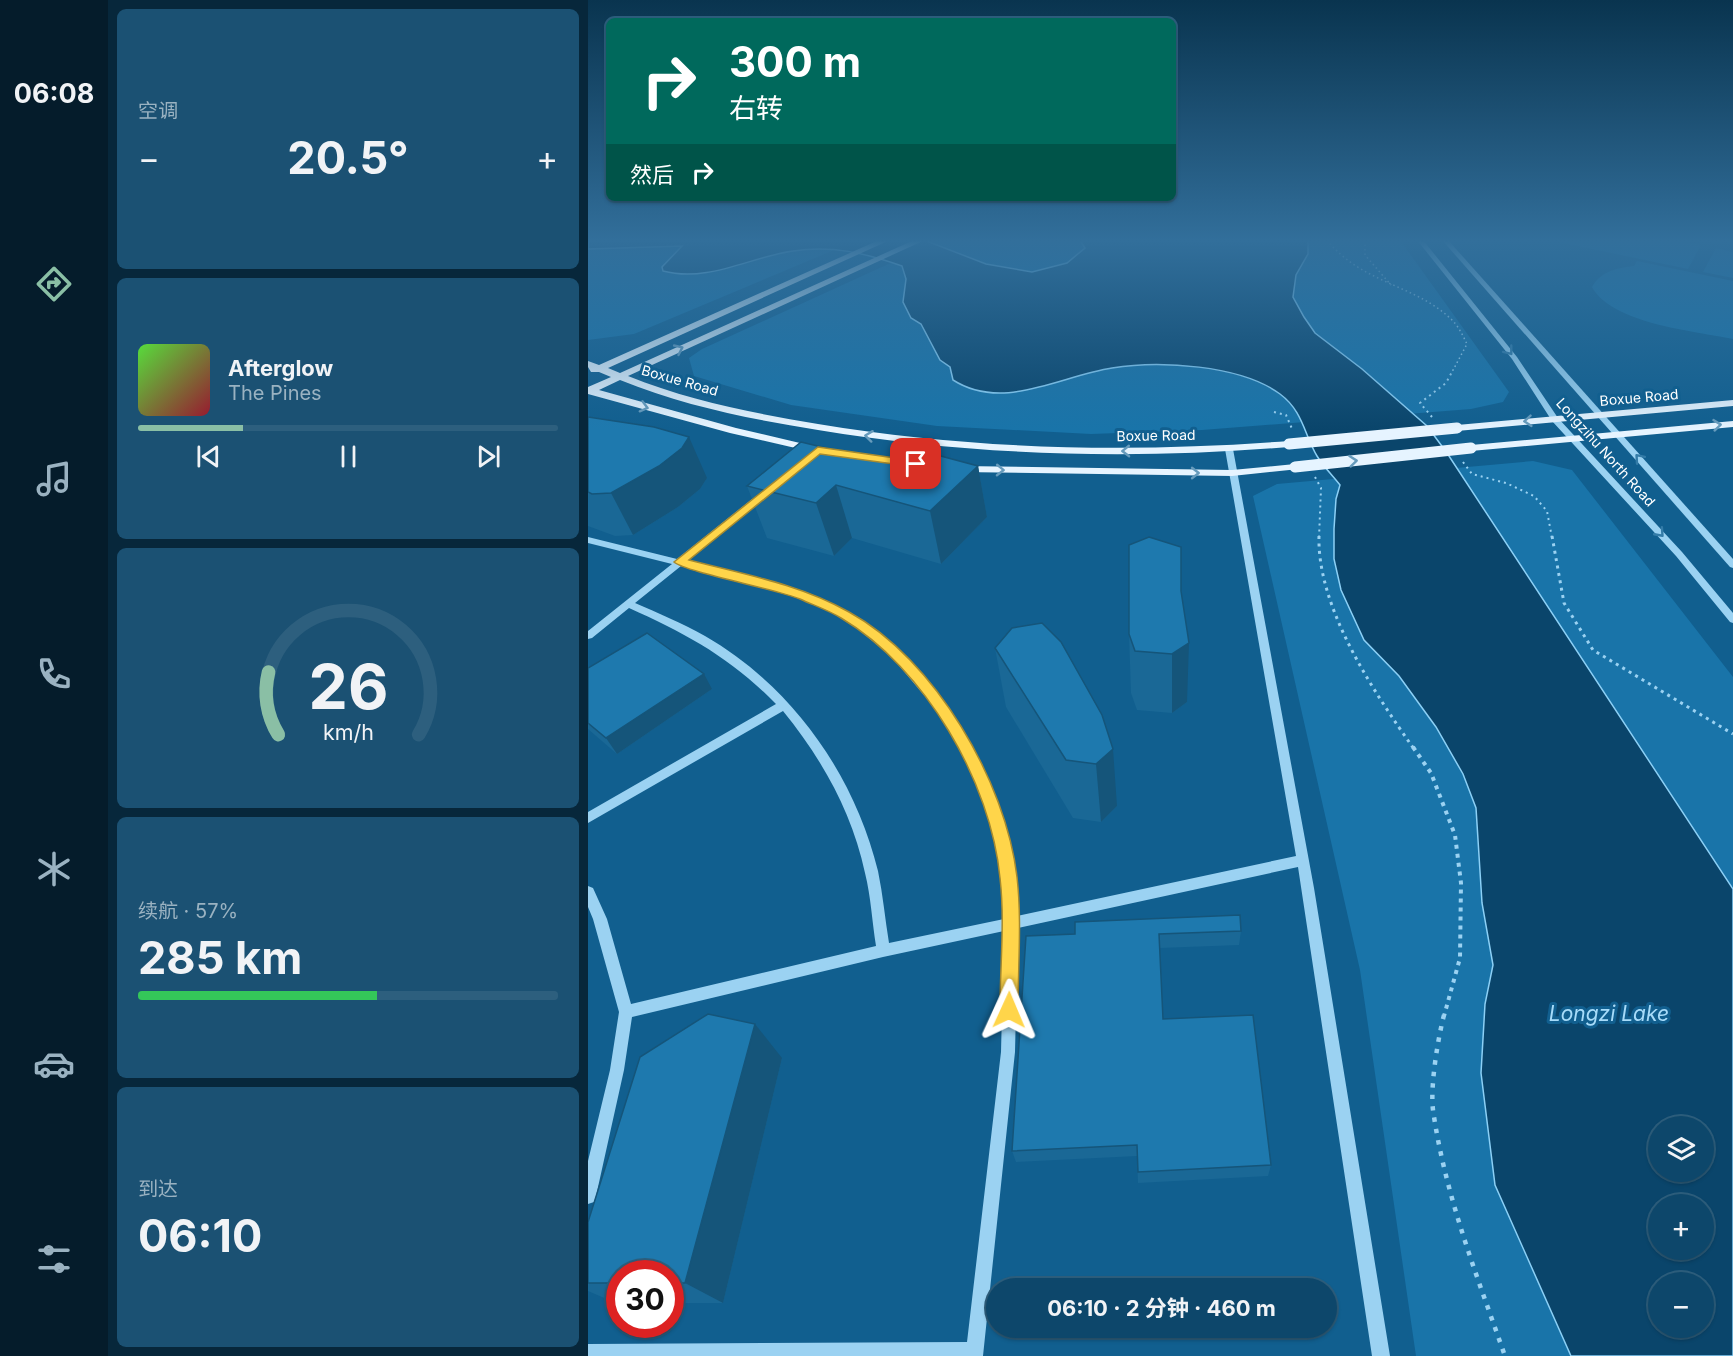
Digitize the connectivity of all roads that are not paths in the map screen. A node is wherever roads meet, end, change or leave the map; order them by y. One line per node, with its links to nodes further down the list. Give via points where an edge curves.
1 (741, 303): 5 (main road)
2 (781, 303): 6 (main road, one-way to 2)
3 (1471, 303): 10 (street, Longzihu North Road, one-way to 10, via 1515,358)
4 (1502, 303): 9 (street, Longzihu North Road)
5 (592, 368): 6 (main road, Boxue Road)
6 (620, 377): 7 (main road); 14 (main road, Boxue Road, one-way to 6, via 961,448 757,416 670,395)
7 (589, 391): 15 (main road, one-way to 15, via 821,454)
8 (1733, 403): 9 (main road, Boxue Road)
9 (1602, 415): 10 (main road, Boxue Road); 12 (street, Longzihu North Road)
10 (1555, 419): 13 (street, Longzihu North Road); 14 (main road, Boxue Road, one-way to 14, bridge, via 1293,440)
11 (1733, 424): 12 (main road, one-way to 11)
12 (1620, 435): 13 (main road); 21 (street, Longzihu North Road, one-way to 12)
13 (1574, 438): 17 (main road, one-way to 13, bridge); 23 (street, Longzihu North Road, one-way to 23)
14 (1229, 449): 17 (street)
15 (923, 465)
16 (945, 468): 17 (main road, one-way to 17)
17 (1232, 473): 27 (street)
18 (772, 488): 20 (street)
19 (588, 540): 20 (street)
20 (680, 562): 22 (street); 29 (street, via 790,590 846,615 895,653 944,711 976,764 997,819 1009,878)
21 (1733, 565)
22 (627, 604): 24 (street); 25 (street, via 703,640 738,663)
23 (1733, 620)
24 (588, 636)
25 (784, 705): 26 (street); 30 (street, via 808,731 837,778 854,820 871,868)
26 (588, 818)
27 (1303, 860): 29 (street); 35 (street)
28 (588, 892): 31 (street, via 600,919)
29 (1011, 925): 30 (street); 34 (street, via 1008,1052)
30 (883, 951): 31 (street)
31 (626, 1012): 32 (street)
32 (588, 1196)
33 (588, 1353): 34 (street)
34 (974, 1354)
35 (1381, 1356)

